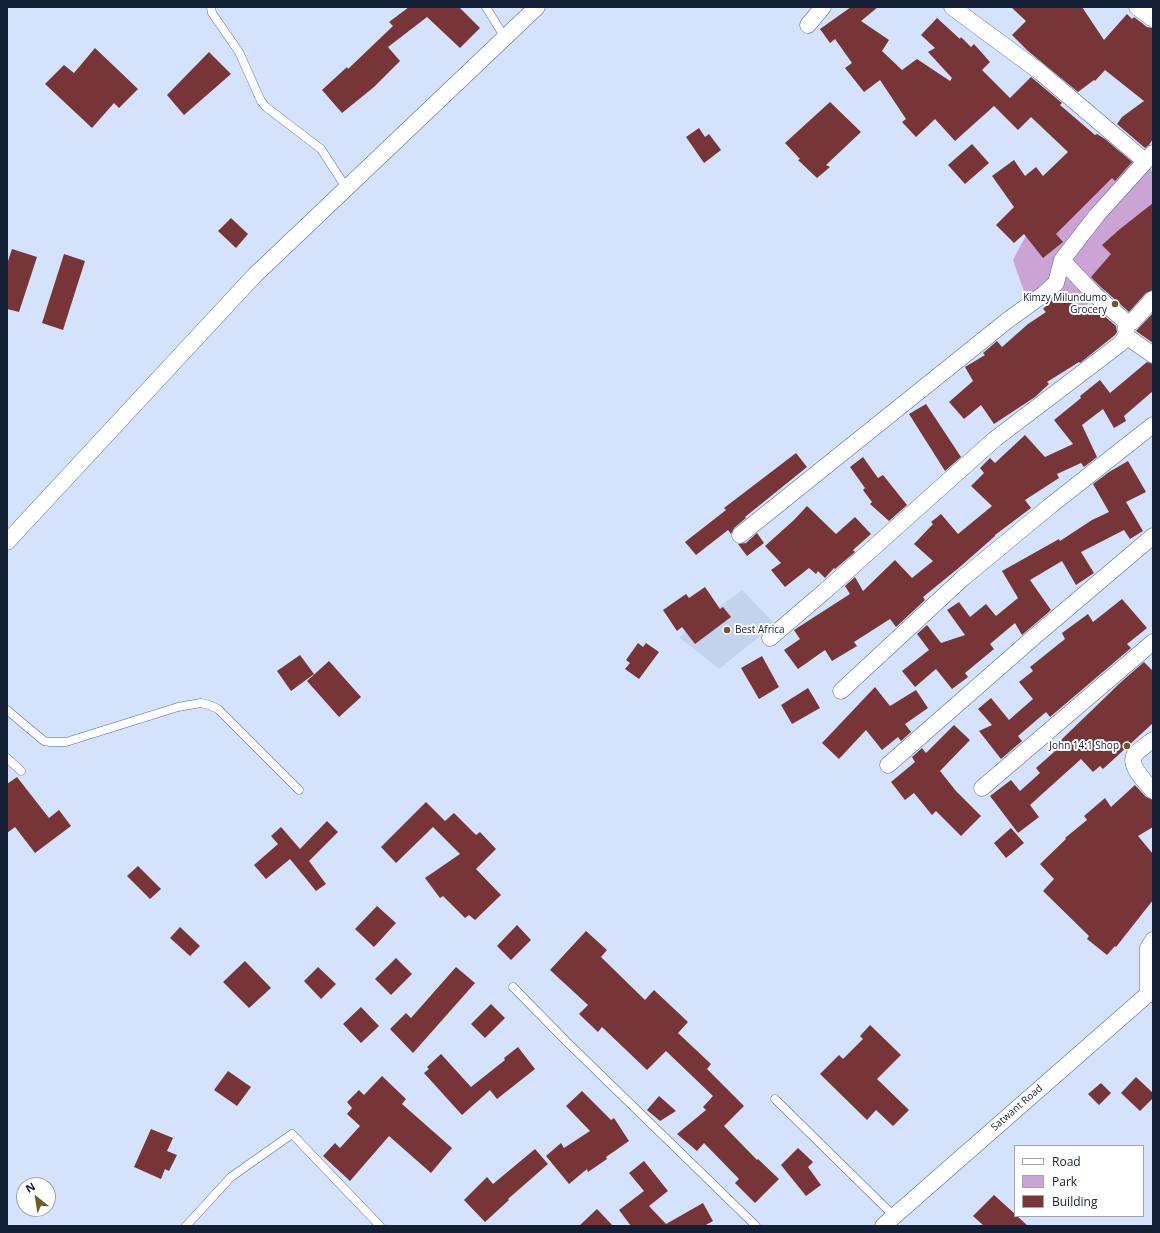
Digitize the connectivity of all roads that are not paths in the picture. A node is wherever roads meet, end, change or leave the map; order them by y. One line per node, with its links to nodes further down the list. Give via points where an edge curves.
1 (210, 7): 11 (lane, via 239,52 261,101 321,149)
2 (486, 7): 9 (lane)
3 (537, 7): 9 (street)
4 (823, 7): 8 (street)
5 (952, 7): 10 (street)
6 (1137, 7): 7 (street)
7 (1153, 19)
8 (808, 26)
9 (505, 38): 11 (street)
10 (1149, 157): 12 (street, via 1097,215)
11 (347, 189): 19 (street, via 254,276)
12 (1062, 260): 14 (street); 17 (street, via 1056,283 1044,294)
13 (1153, 299): 14 (street)
14 (1126, 329): 15 (street); 20 (street, via 1109,352 995,439)
15 (1153, 355)
16 (1153, 425): 22 (street, via 964,578)
17 (740, 535)
18 (1153, 536): 26 (street)
19 (7, 542)
20 (770, 638)
21 (1153, 642): 28 (street)
22 (841, 691)
23 (7, 710): 29 (lane, via 44,741 66,742 178,707 196,703 209,705 218,709)
24 (1153, 740): 30 (street, via 1133,760 1136,770)
25 (7, 758): 27 (lane)
26 (888, 765)
27 (21, 771)
28 (982, 788)
29 (299, 790)
30 (1153, 791)
31 (1153, 940): 33 (street, via 1148,948)
32 (513, 987): 38 (lane)
33 (1150, 994): 35 (street, Satwant Road)
34 (775, 1099): 35 (lane)
35 (889, 1221)
36 (186, 1226): 37 (lane, via 232,1178 292,1134)
37 (380, 1226)
38 (756, 1226)

